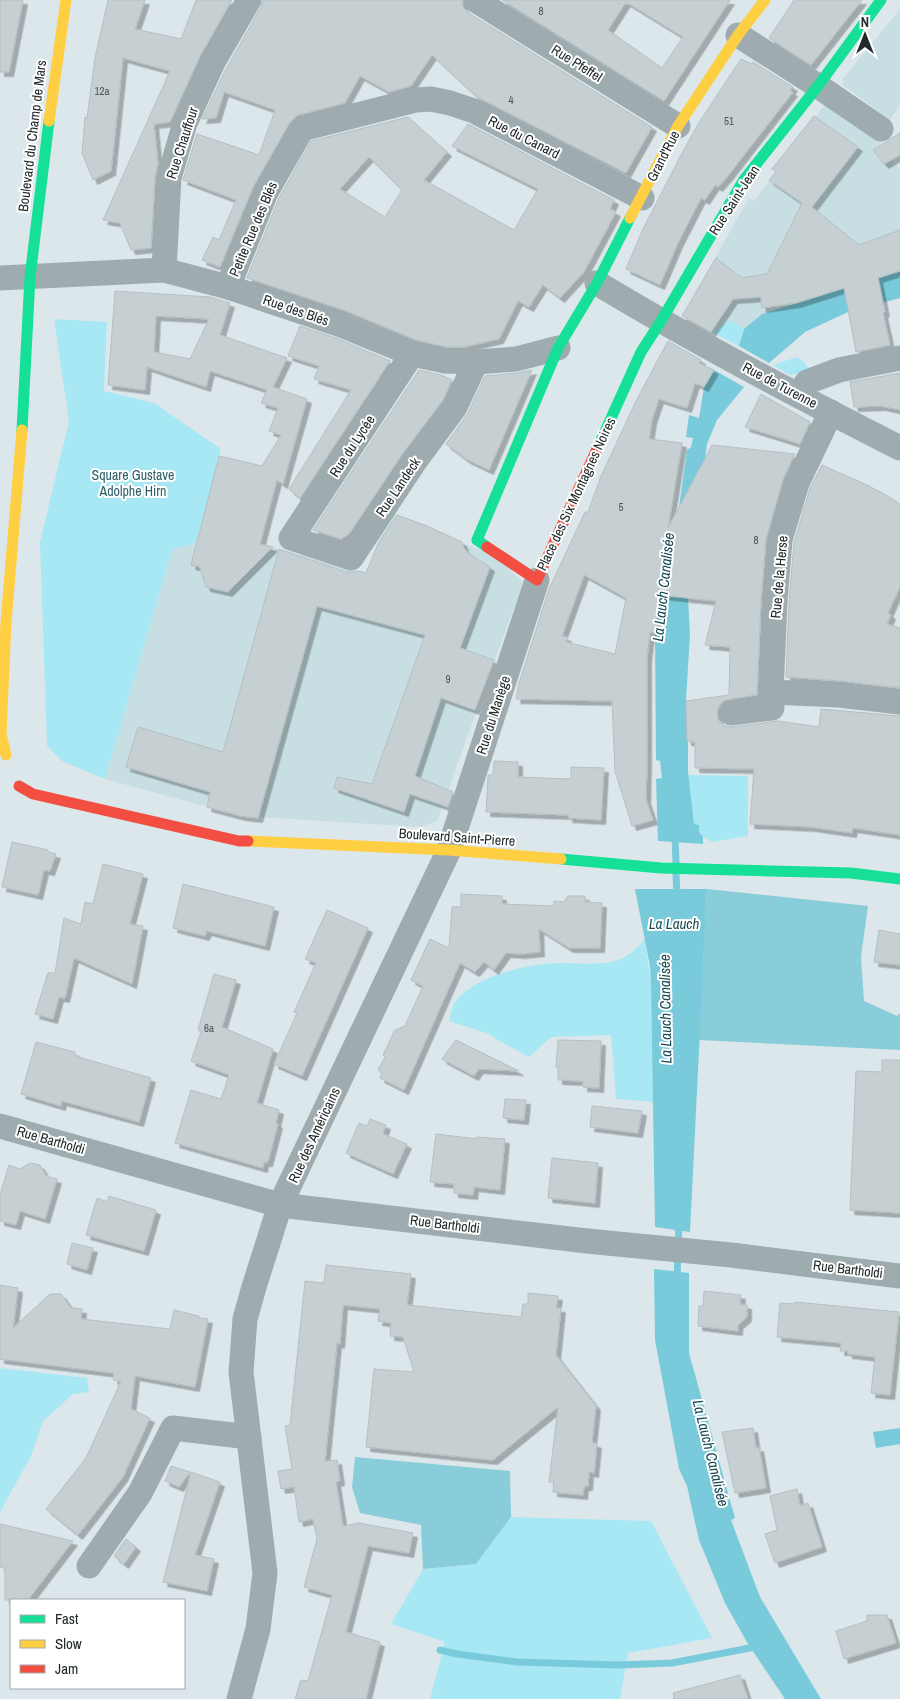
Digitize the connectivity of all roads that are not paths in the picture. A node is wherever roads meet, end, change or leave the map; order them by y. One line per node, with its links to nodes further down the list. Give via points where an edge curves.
1 (66, 0): 13 (street, Boulevard du Champ de Mars)
2 (249, 0): 12 (street, Rue Chauffour, via 213,62 185,123 169,178)
3 (476, 0): 9 (street, Rue Pfeffel)
4 (765, 0): 6 (street, Grand'Rue)
5 (881, 0): 7 (street, Rue Saint-Jean)
6 (738, 35): 7 (street); 9 (street, Grand'Rue)
7 (818, 86): 10 (street); 17 (street, Rue Saint-Jean, via 743,181)
8 (399, 103): 11 (street, Rue du Canard, via 431,99 474,111); 16 (street, Petite Rue des Blés, via 302,129 266,192)
9 (678, 126): 11 (street, Grand'Rue)
10 (881, 129)
11 (642, 198): 15 (street, Grand'Rue)
12 (164, 270): 13 (street, Rue des Blés); 16 (street, Rue des Blés)
13 (30, 277): 14 (street, Rue des Blés); 30 (street, Boulevard du Champ de Mars, via 1,734)
14 (0, 278)
15 (597, 282): 17 (street); 18 (street, Place des Six Montagnes Noires)
16 (228, 287): 19 (street, Rue des Blés, via 342,325)
17 (661, 321): 22 (street, Rue de Turenne); 26 (street, Place des Six Montagnes Noires, via 641,352)
18 (558, 348): 21 (street, Rue des Blés, via 516,359); 26 (street, Place des Six Montagnes Noires, via 477,540)
19 (412, 354): 21 (street, Rue des Blés, via 445,361); 25 (street, Rue du Lycée)
20 (900, 358): 22 (street, via 839,370)
21 (476, 362): 25 (street, Rue Landeck, via 455,407 415,460 351,558)
22 (789, 390): 23 (street, Rue de Turenne)
23 (831, 412): 24 (street, Rue de Turenne); 27 (street, Rue de la Herse, via 797,483 780,540)
24 (900, 448)
25 (291, 538)
26 (537, 580): 32 (street, Rue du Manège)
27 (771, 692): 28 (street); 29 (street, Rue de la Herse, via 772,708)
28 (898, 695)
29 (731, 712)
30 (8, 757)
31 (17, 784): 32 (street, Boulevard Saint-Pierre, via 33,794 239,841)
32 (449, 850): 33 (street, Boulevard Saint-Pierre, via 661,868 851,873); 35 (street, Rue des Américains)
33 (900, 879)
34 (0, 1126): 35 (street, Rue Bartholdi)
35 (280, 1205): 36 (street, Rue Bartholdi); 37 (street, Rue des Américains, via 245,1319 241,1372)
36 (900, 1276)
37 (249, 1437): 38 (street, via 173,1428 140,1493); 39 (street, Rue des Américains, via 265,1573 258,1629)
38 (89, 1566)
39 (239, 1699)

